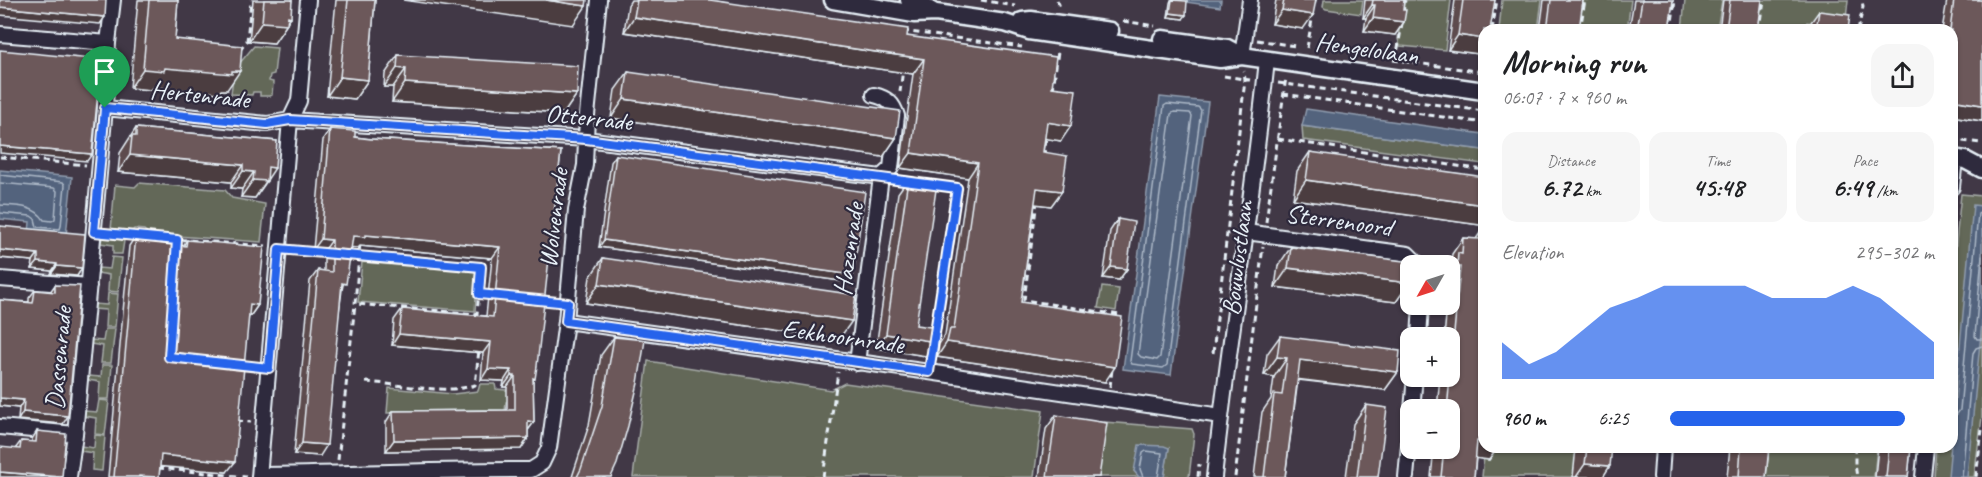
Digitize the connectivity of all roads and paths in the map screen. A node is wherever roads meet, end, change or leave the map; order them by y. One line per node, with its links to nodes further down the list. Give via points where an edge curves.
1 (113, 0): 23 (street)
2 (251, 0): 27 (path, via 247,41)
3 (308, 0): 40 (street, via 299,101)
4 (600, 0): 43 (street, Wolvenrade)
5 (833, 0): 14 (street, Hengelolaan)
6 (909, 0): 16 (street, Hengelolaan)
7 (1250, 0): 28 (street)
8 (1406, 0): 30 (path)
9 (1497, 0): 17 (path)
10 (1585, 0): 18 (path)
11 (1675, 0): 19 (path)
12 (1764, 0): 20 (path)
13 (1862, 0): 21 (path)
14 (886, 3): 16 (street, Hengelolaan, via 914,14)
15 (1313, 10): 25 (path)
16 (936, 13): 28 (street, Hengelolaan, via 1220,59)
17 (1493, 24)
18 (1581, 24)
19 (1672, 24)
20 (1761, 24)
21 (1859, 24)
22 (0, 34): 23 (street)
23 (108, 43): 38 (street)
24 (1288, 45): 31 (path, Bouwlustlaan)
25 (1307, 48)
26 (1058, 51): 37 (path)
27 (236, 55)
28 (1242, 56): 29 (street, Hengelolaan)
29 (1267, 60): 31 (street, Hengelolaan); 58 (street, Bouwlustlaan)
30 (1396, 60)
31 (1287, 63): 34 (street, Hengelolaan); 36 (path, Bouwlustlaan)
32 (903, 65): 39 (path)
33 (1245, 80): 84 (path, Bouwlustlaan)
34 (1478, 90)
35 (874, 94): 39 (street, via 885,97)
36 (1283, 94): 41 (path); 44 (path, Bouwlustlaan)
37 (1052, 96)
38 (105, 108): 40 (street, Hertenrade, via 267,124); 52 (street)
39 (897, 116): 55 (street, Hazenrade, via 891,168)
40 (290, 120): 43 (street, Otterrade); 64 (street)
41 (1478, 122)
42 (1047, 130): 51 (path)
43 (586, 139): 55 (street, Otterrade); 77 (street, Wolvenrade)
44 (1277, 139): 53 (path); 59 (path, Bouwlustlaan)
45 (1958, 141): 46 (path)
46 (1982, 143)
47 (1982, 156): 49 (street)
48 (0, 157): 52 (path)
49 (1958, 159)
50 (1958, 159): 54 (street)
51 (1042, 164)
52 (99, 166): 57 (street, Dassenrade)
53 (1478, 169)
54 (1982, 169)
55 (882, 177): 86 (street, Hazenrade); 88 (lane, via 957,188)
56 (1038, 198): 82 (path, via 1024,300 1120,315)
57 (94, 232): 60 (path); 73 (street, Dassenrade)
58 (1246, 232): 59 (street, Sterrenoord); 91 (street, Bouwlustlaan)
59 (1264, 233): 70 (street, Sterrenoord); 112 (path, Bouwlustlaan)
60 (142, 236)
61 (154, 238): 62 (path)
62 (177, 240): 64 (path); 66 (path)
63 (360, 243): 69 (path)
64 (279, 248): 67 (path); 93 (street)
65 (489, 249): 71 (path, via 488,261)
66 (177, 251)
67 (325, 252)
68 (347, 254): 69 (path)
69 (359, 255): 71 (path); 78 (path)
70 (1409, 255)
71 (481, 267): 74 (path)
72 (0, 279): 73 (street, Dassenrade)
73 (89, 286): 96 (street, Dassenrade)
74 (479, 294): 75 (path); 79 (path)
75 (501, 296)
76 (535, 300): 77 (path)
77 (568, 303): 80 (street, Wolvenrade)
78 (355, 304): 79 (path); 105 (path)
79 (477, 314): 81 (path)
80 (566, 321): 85 (street, Eekhoornrade); 104 (street, Wolvenrade, via 549,448 542,463 531,470)
81 (482, 322)
82 (1118, 326)
83 (480, 343): 89 (path, via 475,385 447,389)
84 (1212, 357)
85 (840, 360): 86 (street, Eekhoornrade); 109 (path)
86 (857, 363): 88 (street, Eekhoornrade)
87 (1112, 368): 90 (path)
88 (929, 372): 90 (street, Eekhoornrade)
89 (366, 382)
90 (1108, 400): 91 (street, Eekhoornrade)
91 (1221, 416): 111 (street, Bouwlustlaan)
92 (231, 420): 93 (path)
93 (264, 423): 106 (street)
94 (0, 427): 96 (street, Dassenrade)
95 (1982, 430): 117 (path)
96 (75, 434): 107 (street, Dassenrade)
97 (1663, 453): 114 (street)
98 (1855, 453): 115 (path)
99 (1925, 453): 116 (street)
100 (1200, 456): 110 (path)
101 (159, 458): 103 (path)
102 (1408, 459): 113 (street)
103 (158, 468): 106 (path); 108 (path)
104 (437, 473): 105 (street)
105 (337, 474): 106 (street)
106 (256, 476)
107 (69, 477)
108 (158, 477)
109 (824, 477)
110 (1198, 477)
111 (1214, 477)
112 (1234, 477)
113 (1406, 477)
114 (1661, 477)
115 (1857, 477)
116 (1923, 477)
117 (1977, 477)

